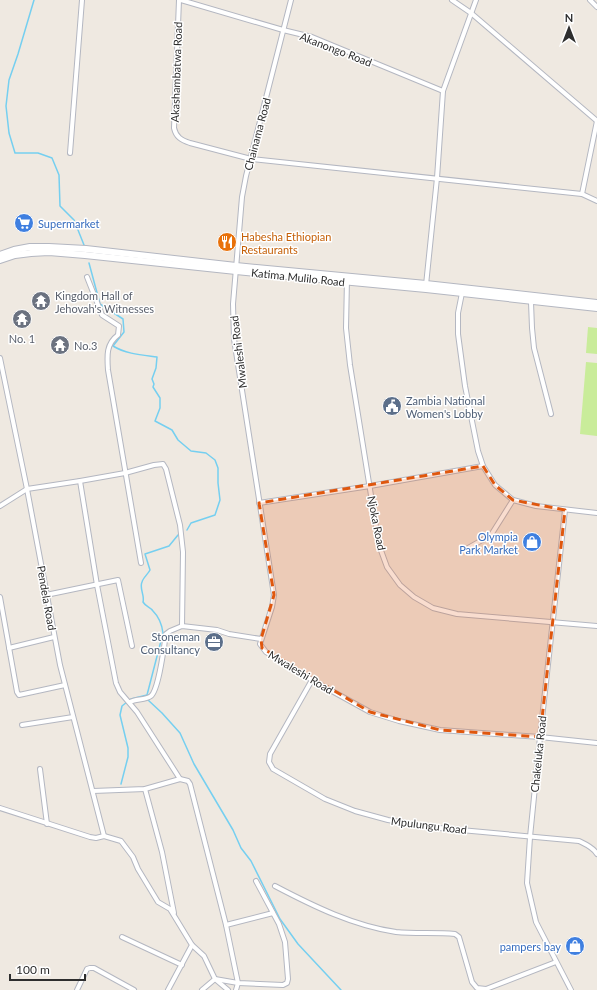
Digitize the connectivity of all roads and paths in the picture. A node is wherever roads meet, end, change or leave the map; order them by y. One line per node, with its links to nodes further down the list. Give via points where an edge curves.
1 (82, 0): 12 (street)
2 (180, 0): 9 (street, Akanongo Road); 13 (street, Akashambatwa Road, via 174,128 176,136 190,143)
3 (291, 0): 9 (street, Chainama Road)
4 (452, 0): 8 (street)
5 (476, 0): 8 (street)
6 (590, 0): 7 (street)
7 (597, 7)
8 (471, 12): 10 (street); 11 (street)
9 (283, 30): 10 (street, Akanongo Road, via 312,37); 13 (street, Chainama Road)
10 (443, 91): 14 (street)
11 (597, 121): 15 (street)
12 (70, 153)
13 (251, 159): 14 (street); 19 (street, Chainama Road, via 242,197)
14 (437, 178): 15 (street); 22 (street)
15 (582, 194): 16 (street)
16 (597, 201)
17 (0, 255): 19 (main road, Katima Mulilo Road, via 19,249 49,247 119,252)
18 (0, 260): 19 (main road, Katima Mulilo Road, via 15,255 49,252)
19 (236, 268): 21 (main road, Katima Mulilo Road); 36 (street, Mwaleshi Road, via 234,339)
20 (87, 277): 31 (street, via 102,315 119,326 118,334 107,352)
21 (347, 279): 22 (main road, Katima Mulilo Road); 33 (street, Njoka Road, via 346,328 350,365)
22 (426, 286): 23 (main road, Katima Mulilo Road); 25 (main road, Katima Mulilo Road)
23 (462, 293): 24 (main road, Katima Mulilo Road); 30 (street, via 458,313 458,334 465,386)
24 (531, 302): 26 (main road, Katima Mulilo Road); 29 (street, via 534,348)
25 (597, 303)
26 (597, 308)
27 (0, 358): 28 (street, Pendela Road)
28 (1, 367): 34 (street, Pendela Road)
29 (551, 414)
30 (483, 466): 33 (street); 35 (street, via 495,485)
31 (125, 473): 32 (street); 41 (street); 46 (street, via 154,465 163,464 166,468 180,525 183,552)
32 (80, 481): 34 (street); 42 (street)
33 (370, 486): 36 (street); 45 (street, Njoka Road, via 379,545 387,567 400,585 414,597 433,608 457,614)
34 (27, 489): 37 (street); 43 (street, Pendela Road)
35 (513, 500): 38 (street); 40 (street, via 492,535)
36 (259, 503): 49 (street, Mwaleshi Road, via 274,595)
37 (0, 506)
38 (565, 510): 39 (street); 45 (street, Chakeluka Road)
39 (597, 513)
40 (468, 548)
41 (141, 563)
42 (97, 585): 43 (street); 50 (street, via 118,580); 54 (street, via 116,683 120,692)
43 (46, 595): 48 (street, Pendela Road)
44 (0, 597): 51 (street)
45 (553, 621): 47 (street, Njoka Road); 57 (street, Chakeluka Road)
46 (182, 626): 49 (street); 54 (street, via 166,634 157,683 152,695)
47 (597, 626)
48 (54, 637): 51 (street); 53 (street, Pendela Road)
49 (261, 639): 52 (street, Mwaleshi Road, via 260,644 266,652)
50 (132, 646)
51 (9, 648): 53 (street, via 19,695)
52 (312, 680): 57 (street, Mwaleshi Road, via 370,712 399,721 440,730); 66 (street, Mpulungu Road, via 270,754 269,762 273,769 325,799 388,820)
53 (65, 685): 55 (street, Pendela Road)
54 (130, 702): 60 (street)
55 (73, 717): 56 (street); 62 (street, Pendela Road)
56 (22, 725)
57 (540, 737): 58 (street, Mwaleshi Road); 66 (street, Chakeluka Road)
58 (597, 743)
59 (40, 769): 64 (street)
60 (180, 779): 61 (street); 72 (street, via 190,784)
61 (145, 789): 62 (street); 71 (street, via 162,852)
62 (93, 791): 65 (street, Pendela Road)
63 (0, 808): 64 (street)
64 (47, 824): 65 (street, via 90,837)
65 (104, 836): 71 (street, via 121,841 158,902 170,908)
66 (530, 837): 67 (street, Mpulungu Road, via 579,841); 75 (street, Chakeluka Road, via 527,883 532,910)
67 (597, 854)
68 (256, 881): 70 (street)
69 (275, 886): 75 (street, via 367,927 397,932 455,934 459,937 472,982 477,988 486,989)
70 (273, 913): 72 (street); 78 (street, via 285,942 287,983)
71 (174, 915): 74 (street)
72 (226, 925): 78 (street)
73 (122, 937): 76 (street)
74 (192, 945): 76 (street); 77 (street, via 204,956)
75 (556, 962): 85 (street, Chakeluka Road)
76 (182, 965): 81 (street)
77 (215, 979): 78 (street); 82 (street); 83 (street)
78 (238, 983): 84 (street)
79 (77, 990): 80 (street, via 87,969 90,968)
80 (134, 990)
81 (168, 990)
82 (202, 990)
83 (228, 990)
84 (236, 990)
85 (572, 990)

